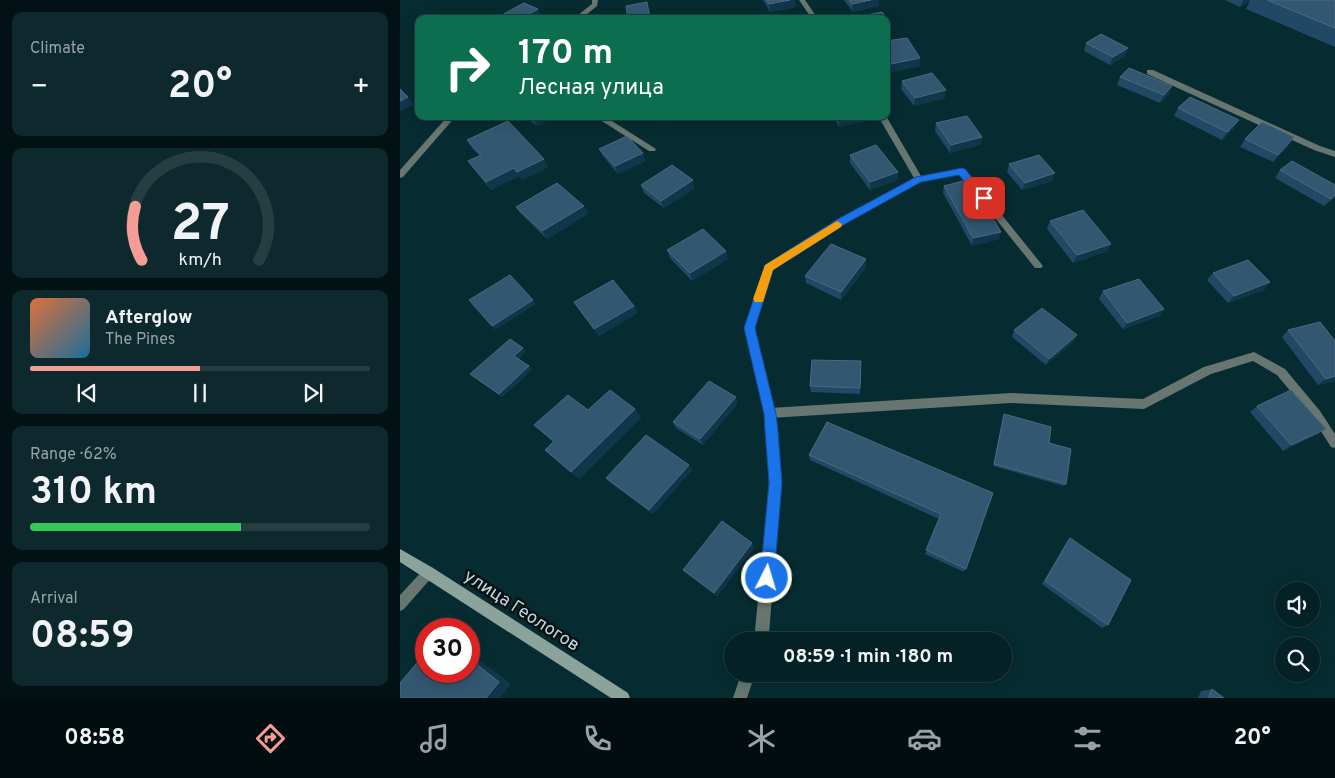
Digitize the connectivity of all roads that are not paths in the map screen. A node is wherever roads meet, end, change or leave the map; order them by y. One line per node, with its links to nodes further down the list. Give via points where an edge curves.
1 (595, 0): 3 (street, via 595,5)
2 (802, 0): 4 (street)
3 (581, 15)
4 (812, 15)
5 (1150, 72): 10 (street)
6 (448, 120): 11 (street)
7 (605, 120): 9 (street)
8 (884, 120): 12 (street)
9 (652, 149)
10 (1335, 154)
11 (400, 175)
12 (919, 179): 13 (street, via 962,171); 14 (street, via 842,221 769,268 749,328)
13 (1038, 266)
14 (770, 414): 15 (street, via 1011,398 1144,404 1208,370 1254,356 1281,372); 19 (street, via 775,483)
15 (1335, 443)
16 (400, 555): 17 (street, улица Геологов)
17 (429, 572): 18 (street); 21 (street, улица Геологов)
18 (400, 605)
19 (762, 632)
20 (745, 682): 22 (street)
21 (623, 698)
22 (740, 698)

